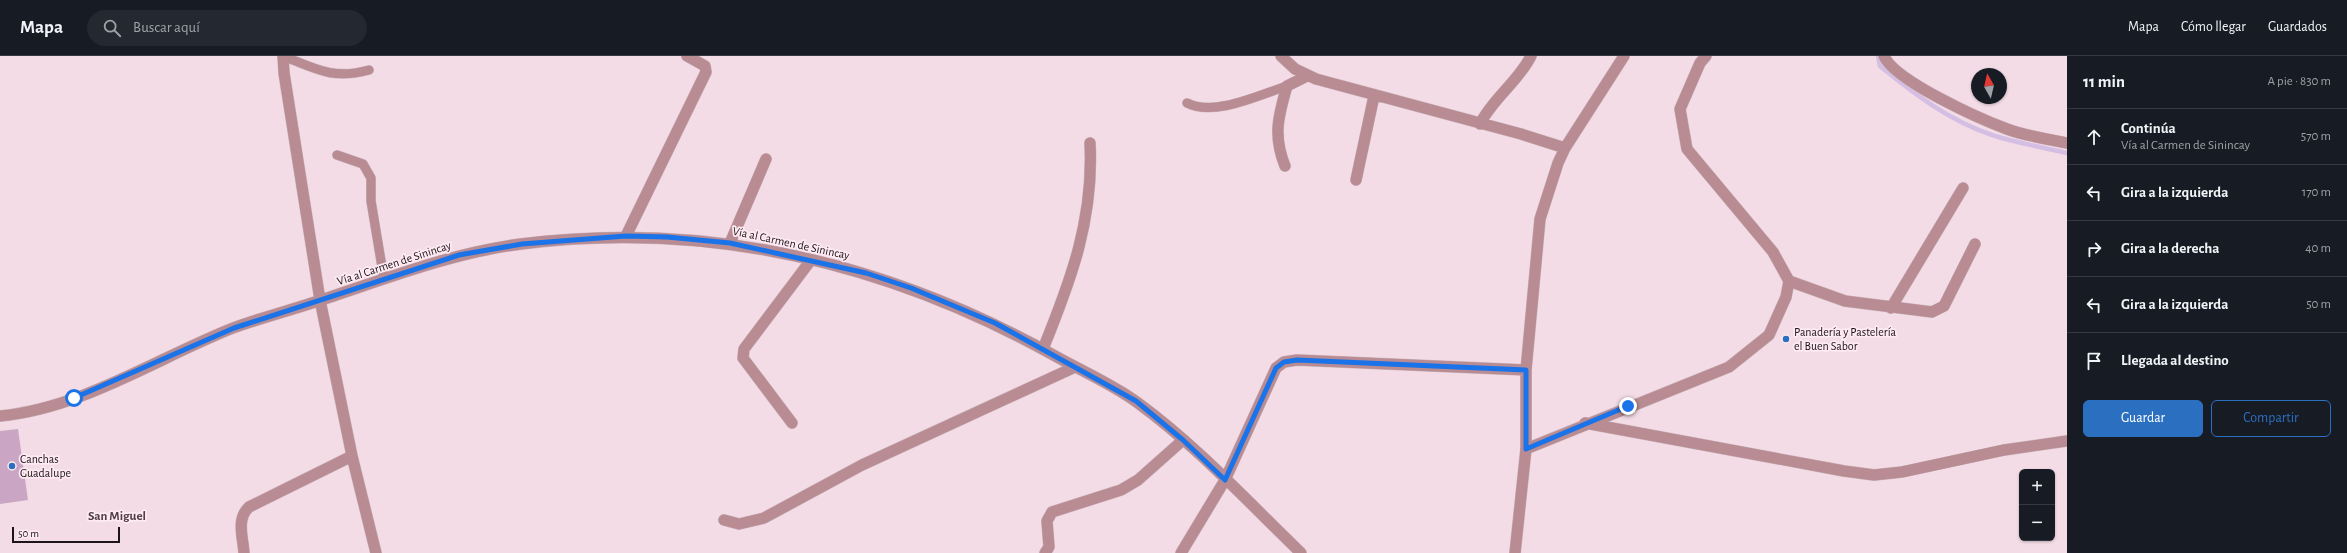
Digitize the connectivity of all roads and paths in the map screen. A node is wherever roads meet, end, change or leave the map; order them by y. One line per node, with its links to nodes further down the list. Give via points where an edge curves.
1 (283, 56): 8 (lane, via 316,71 350,75); 28 (street)
2 (687, 56): 22 (street, via 705,66 706,72)
3 (1281, 56): 9 (street)
4 (1531, 56): 13 (street, via 1516,79 1488,109)
5 (1624, 56): 16 (street)
6 (1706, 56): 27 (street, via 1700,62 1680,109 1687,149 1773,252)
7 (1884, 56): 15 (street, via 1887,62 1910,82 1961,109 2008,129)
8 (369, 70)
9 (1307, 76): 10 (street); 11 (street)
10 (1287, 86): 12 (lane, via 1212,108 1196,108); 19 (street, via 1277,141)
11 (1374, 96): 13 (street); 20 (street)
12 (1187, 103)
13 (1480, 124): 16 (street)
14 (1090, 143): 30 (street, via 1092,174 1080,249)
15 (2067, 143)
16 (1565, 148): 32 (street, via 1540,219)
17 (337, 155): 26 (lane, via 363,164 370,178 371,201)
18 (766, 159): 23 (street)
19 (1285, 166)
20 (1356, 180)
21 (1962, 188): 29 (street)
22 (626, 236): 23 (street, Vía al Carmen de Sinincay); 26 (street, Vía al Carmen de Sinincay, via 522,244 459,255)
23 (730, 243): 25 (street, Vía al Carmen de Sinincay)
24 (1975, 244): 29 (street, via 1940,310 1932,312)
25 (811, 260): 30 (street, Vía al Carmen de Sinincay, via 866,273 911,288 995,323); 34 (street, via 744,349 743,358)
26 (384, 280): 28 (street, Vía al Carmen de Sinincay)
27 (1788, 281): 29 (street, via 1845,301); 35 (street, via 1786,297 1769,335 1730,367)
28 (320, 300): 33 (street, Vía al Carmen de Sinincay, via 234,328 74,398 13,415); 39 (street)
29 (1891, 308)
30 (1043, 349): 31 (street, Vía al Carmen de Sinincay)
31 (1075, 367): 36 (street, Vía al Carmen de Sinincay, via 1136,401); 41 (street, via 862,465 764,518 739,524)
32 (1526, 370): 38 (street); 40 (street, via 1297,360 1284,362 1276,368)
33 (0, 416)
34 (792, 423)
35 (1585, 423): 37 (street, via 1836,470 1874,474 1902,472 2004,450); 38 (street)
36 (1183, 440): 40 (street, Vía al Carmen de Sinincay); 44 (street, via 1138,480 1121,490 1052,512 1047,521 1049,548)
37 (2067, 441)
38 (1526, 449): 47 (street)
39 (352, 456): 42 (street, via 243,512 241,521); 43 (street)
40 (1225, 480): 45 (street); 46 (street, Vía al Carmen de Sinincay)
41 (724, 520)
42 (244, 553)
43 (376, 553)
44 (1045, 553)
45 (1181, 553)
46 (1301, 553)
47 (1515, 553)

